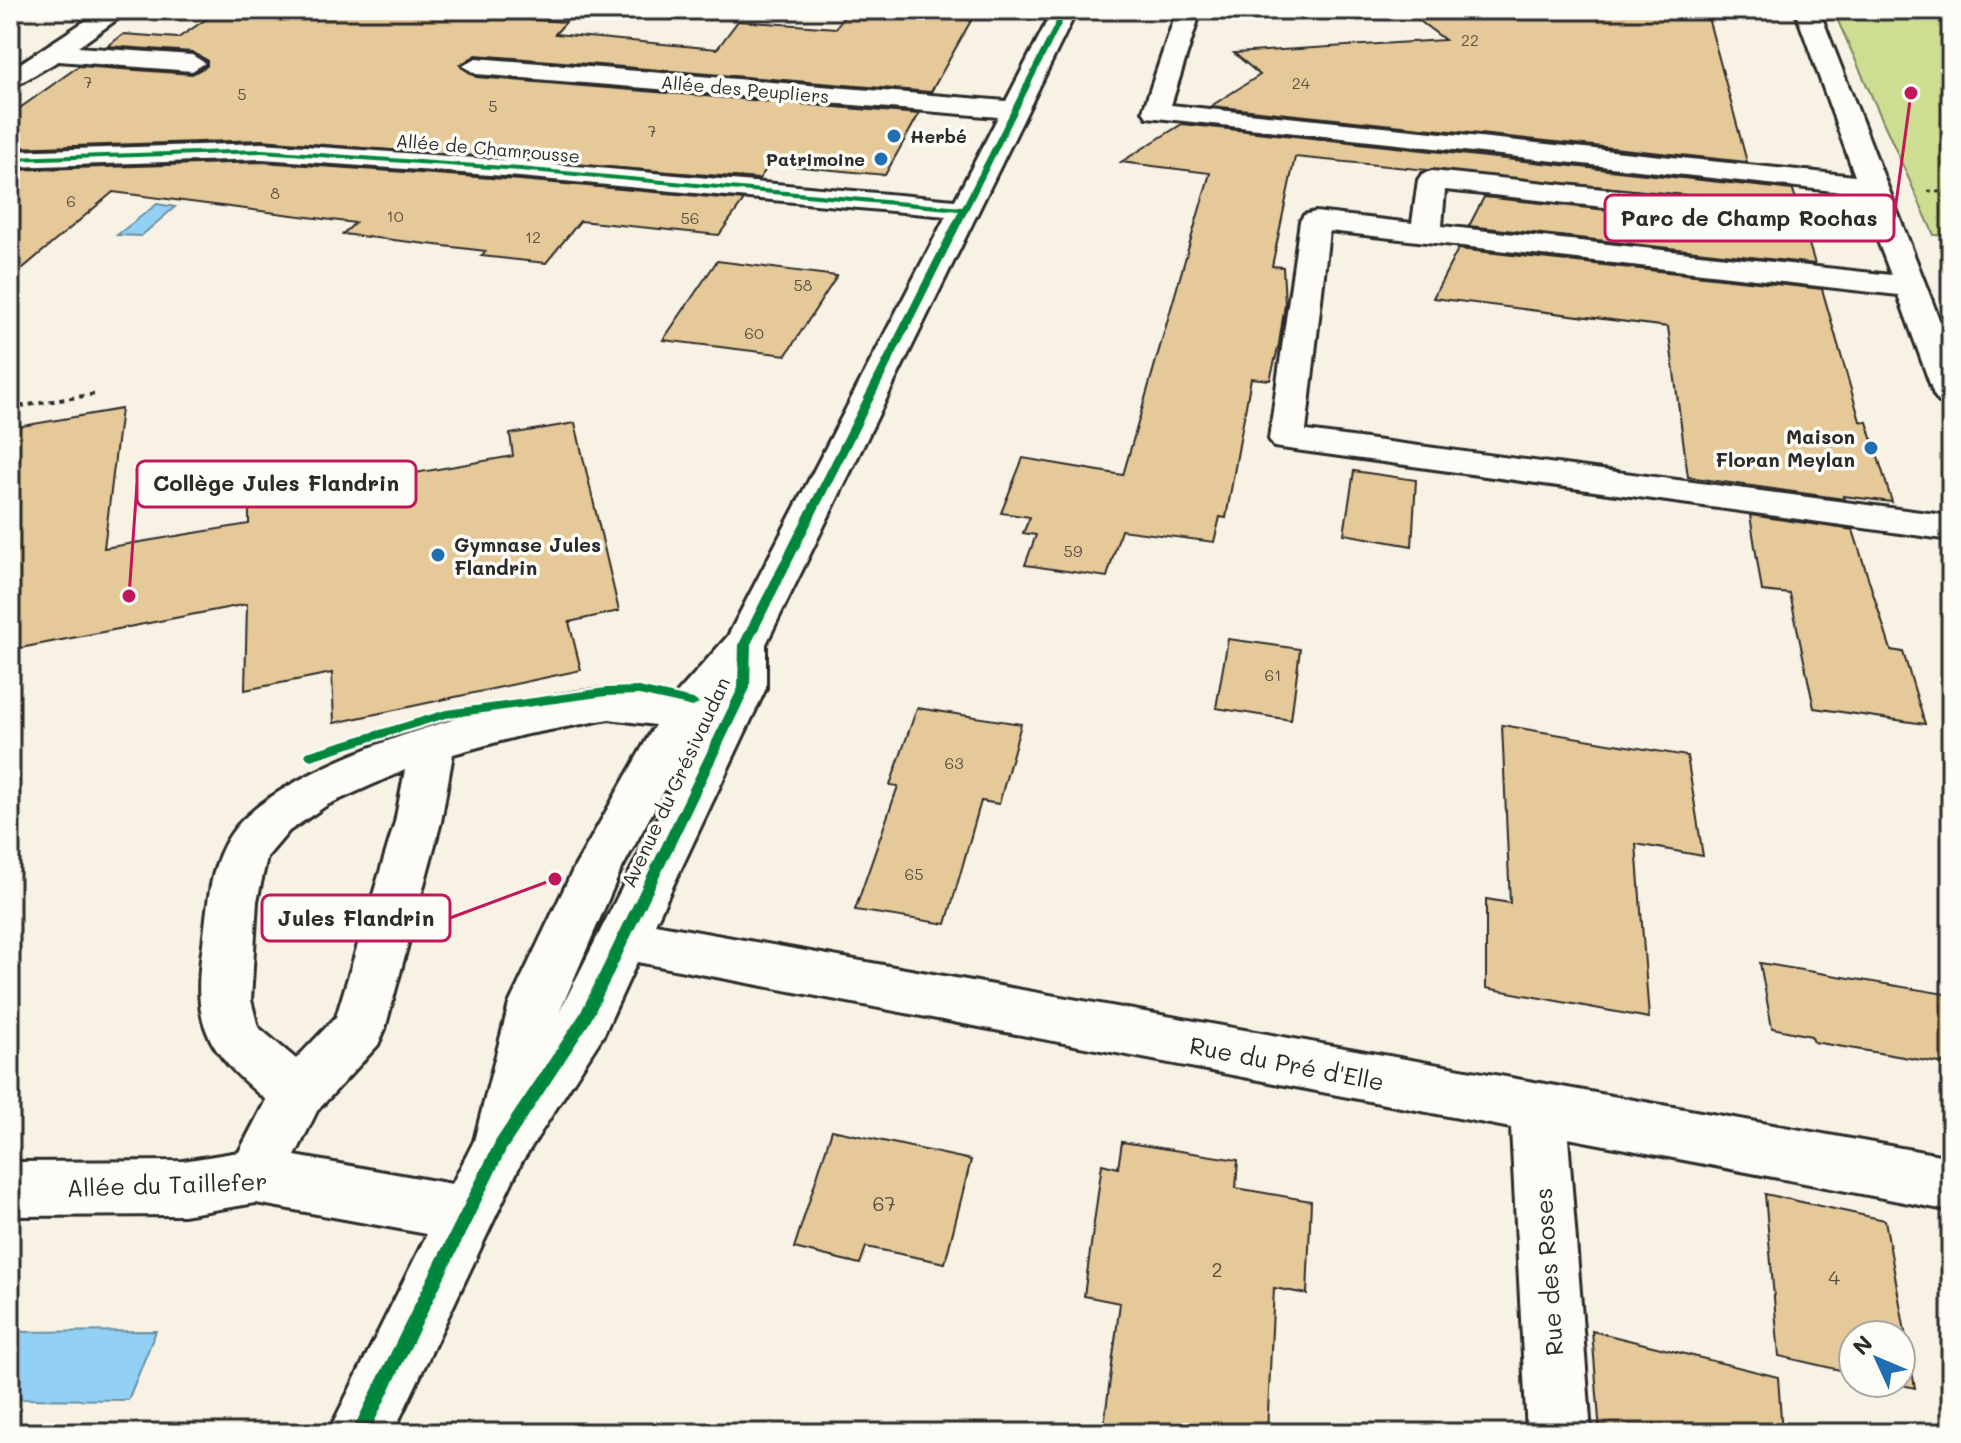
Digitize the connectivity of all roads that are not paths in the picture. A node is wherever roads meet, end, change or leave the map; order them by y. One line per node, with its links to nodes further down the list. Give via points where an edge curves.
1 (118, 10): 5 (street)
2 (1065, 10): 9 (street, Avenue du Grésivaudan)
3 (1189, 10): 11 (street, via 1156,111)
4 (1807, 10): 11 (street)
5 (55, 53): 6 (street); 8 (street)
6 (192, 63)
7 (476, 66): 9 (street, Allée des Peupliers)
8 (10, 81)
9 (1013, 110): 12 (street, Avenue du Grésivaudan)
10 (10, 159): 12 (street, Allée de Chamrousse, via 262,151 435,161)
11 (1871, 186): 13 (street)
12 (962, 209): 18 (street, Avenue du Grésivaudan, via 745,644 744,688)
13 (1887, 228): 14 (street, via 1432,180); 15 (street)
14 (1426, 233): 15 (street); 17 (street, via 1315,221 1287,439)
15 (1909, 287): 16 (street)
16 (1951, 395)
17 (1951, 528)
18 (703, 723): 19 (street, via 612,704); 20 (street, Avenue du Grésivaudan); 23 (street, Avenue du Grésivaudan, via 597,870 535,1004)
19 (433, 743): 21 (street, via 418,822 359,1029); 21 (street, via 377,760 283,811 249,845 235,880 223,986 235,1037)
20 (623, 939): 22 (street, Rue du Pré d'Elle); 23 (street, Avenue du Grésivaudan, via 585,1018)
21 (298, 1094): 24 (street)
22 (1538, 1110): 25 (street, Rue du Pré d'Elle); 29 (street, Rue des Roses)
23 (501, 1145): 27 (street, Avenue du Grésivaudan)
24 (256, 1176): 26 (street, Allée du Taillefer, via 183,1188); 27 (street, Allée du Taillefer)
25 (1951, 1184)
26 (10, 1189)
27 (464, 1214): 28 (street, Avenue du Grésivaudan)
28 (360, 1433)
29 (1559, 1433)

